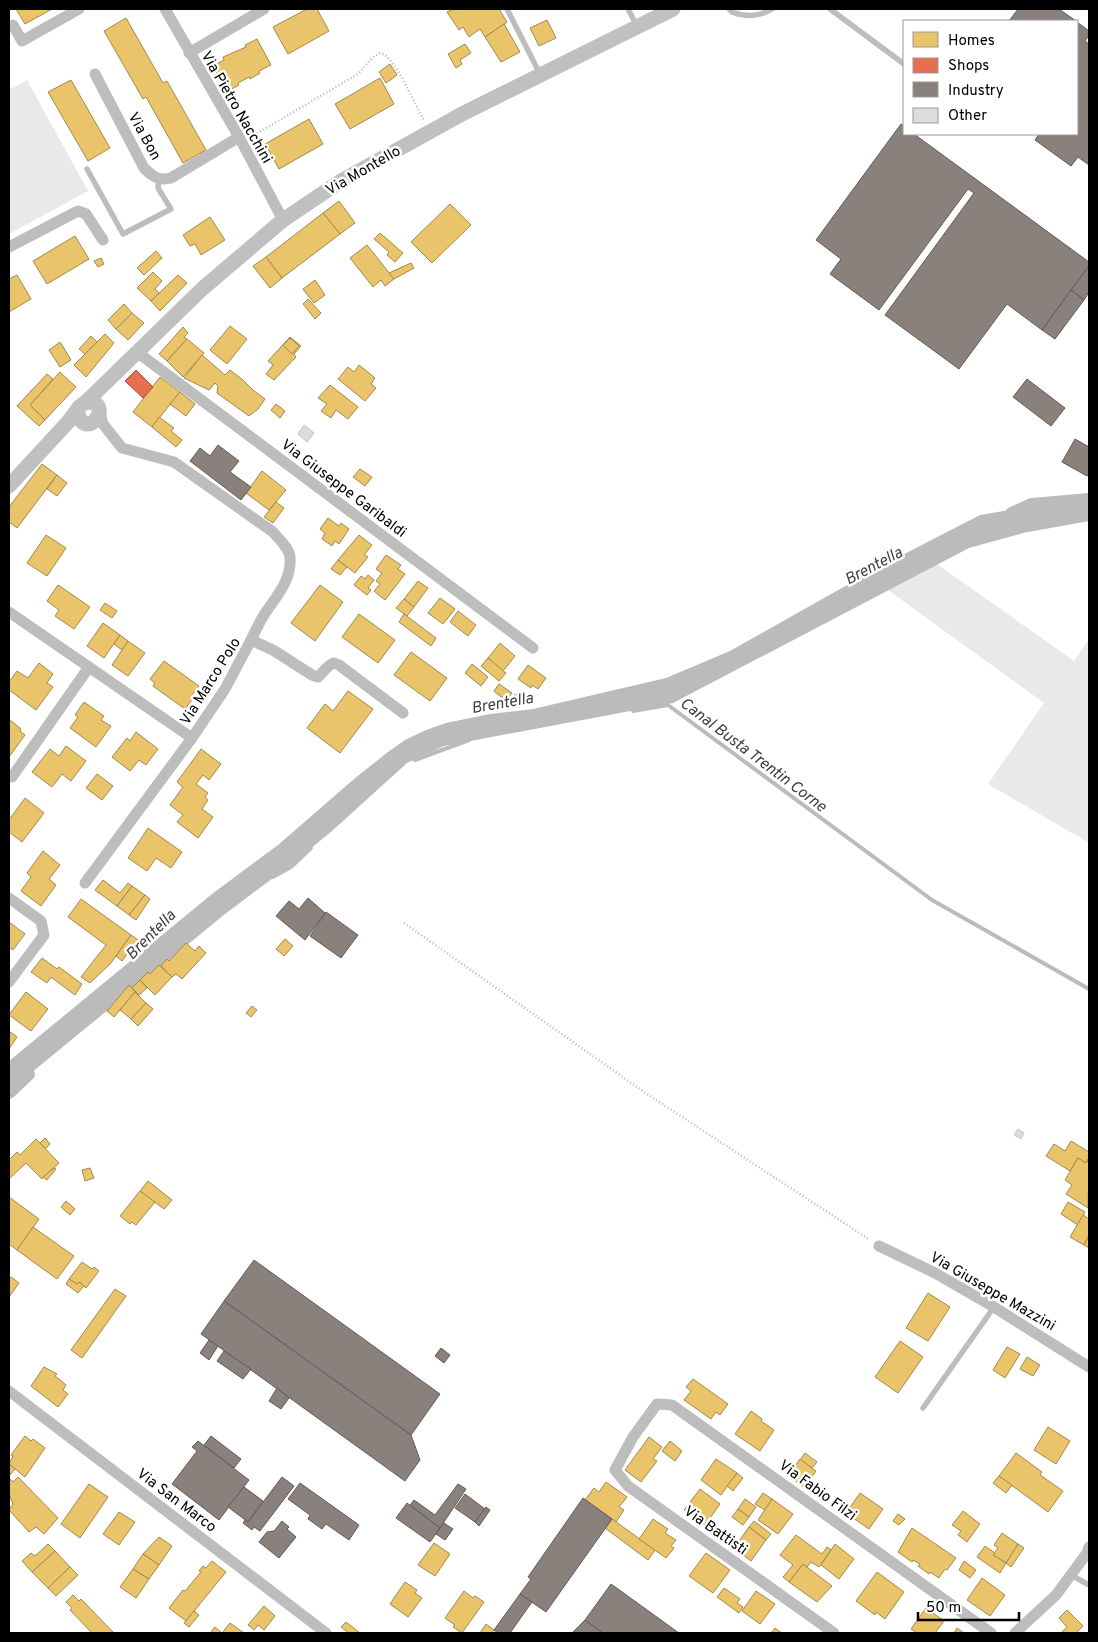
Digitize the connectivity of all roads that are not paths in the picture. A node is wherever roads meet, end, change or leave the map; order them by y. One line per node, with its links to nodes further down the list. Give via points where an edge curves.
1 (79, 9): 10 (street, via 22,41)
2 (164, 9): 12 (street, Via Pietro Nacchini)
3 (264, 9): 12 (street)
4 (507, 9): 15 (lane)
5 (628, 9): 11 (lane)
6 (673, 9): 11 (main road, Via Montello)
7 (729, 9): 8 (lane, via 746,17)
8 (772, 9)
9 (830, 9): 13 (lane)
10 (13, 25)
11 (638, 26): 15 (main road, Via Montello)
12 (189, 52): 16 (street, Via Pietro Nacchini)
13 (903, 63)
14 (95, 74): 18 (street, Via Bon, via 144,168)
15 (540, 75): 19 (main road, Via Montello, via 358,171)
16 (239, 137): 18 (street, Via Bon, via 171,178); 19 (street, Via Pietro Nacchini)
17 (87, 169): 18 (lane, via 124,234 170,209 158,188)
18 (159, 179)
19 (283, 220): 22 (main road, Via Montello)
20 (103, 240): 21 (street, via 86,214 78,211)
21 (9, 247)
22 (137, 352): 23 (main road, Via Montello); 27 (street, Via Giuseppe Garibaldi)
23 (88, 412): 24 (main road, Via Montello); 26 (street, via 122,448 174,462 273,532 284,545 290,557 288,574 282,590)
24 (9, 486)
25 (9, 612): 28 (street, Via Marco Polo)
26 (251, 640): 29 (street, Via Marco Polo, via 318,677 329,664 339,665); 30 (street, Via Marco Polo, via 226,689)
27 (534, 648)
28 (89, 667): 30 (street, Via Marco Polo); 31 (street)
29 (403, 713)
30 (192, 738): 32 (street, Via Marco Polo)
31 (12, 777)
32 (85, 883)
33 (9, 898): 34 (street, via 41,921 44,935)
34 (9, 982)
35 (879, 1246): 36 (street, Via Giuseppe Mazzini, via 935,1272)
36 (994, 1307): 37 (street, Via Giuseppe Mazzini); 39 (lane)
37 (1089, 1367)
38 (9, 1391): 44 (street, Via San Marco)
39 (923, 1408)
40 (634, 1437): 45 (street, Via Battisti, via 615,1470 628,1486); 46 (street, Via Fabio Filzi, via 657,1404 672,1405)
41 (1089, 1547): 42 (street)
42 (1071, 1575): 43 (lane); 47 (street, via 1056,1595)
43 (1089, 1585)
44 (326, 1633)
45 (834, 1633)
46 (991, 1633)
47 (1015, 1633)

